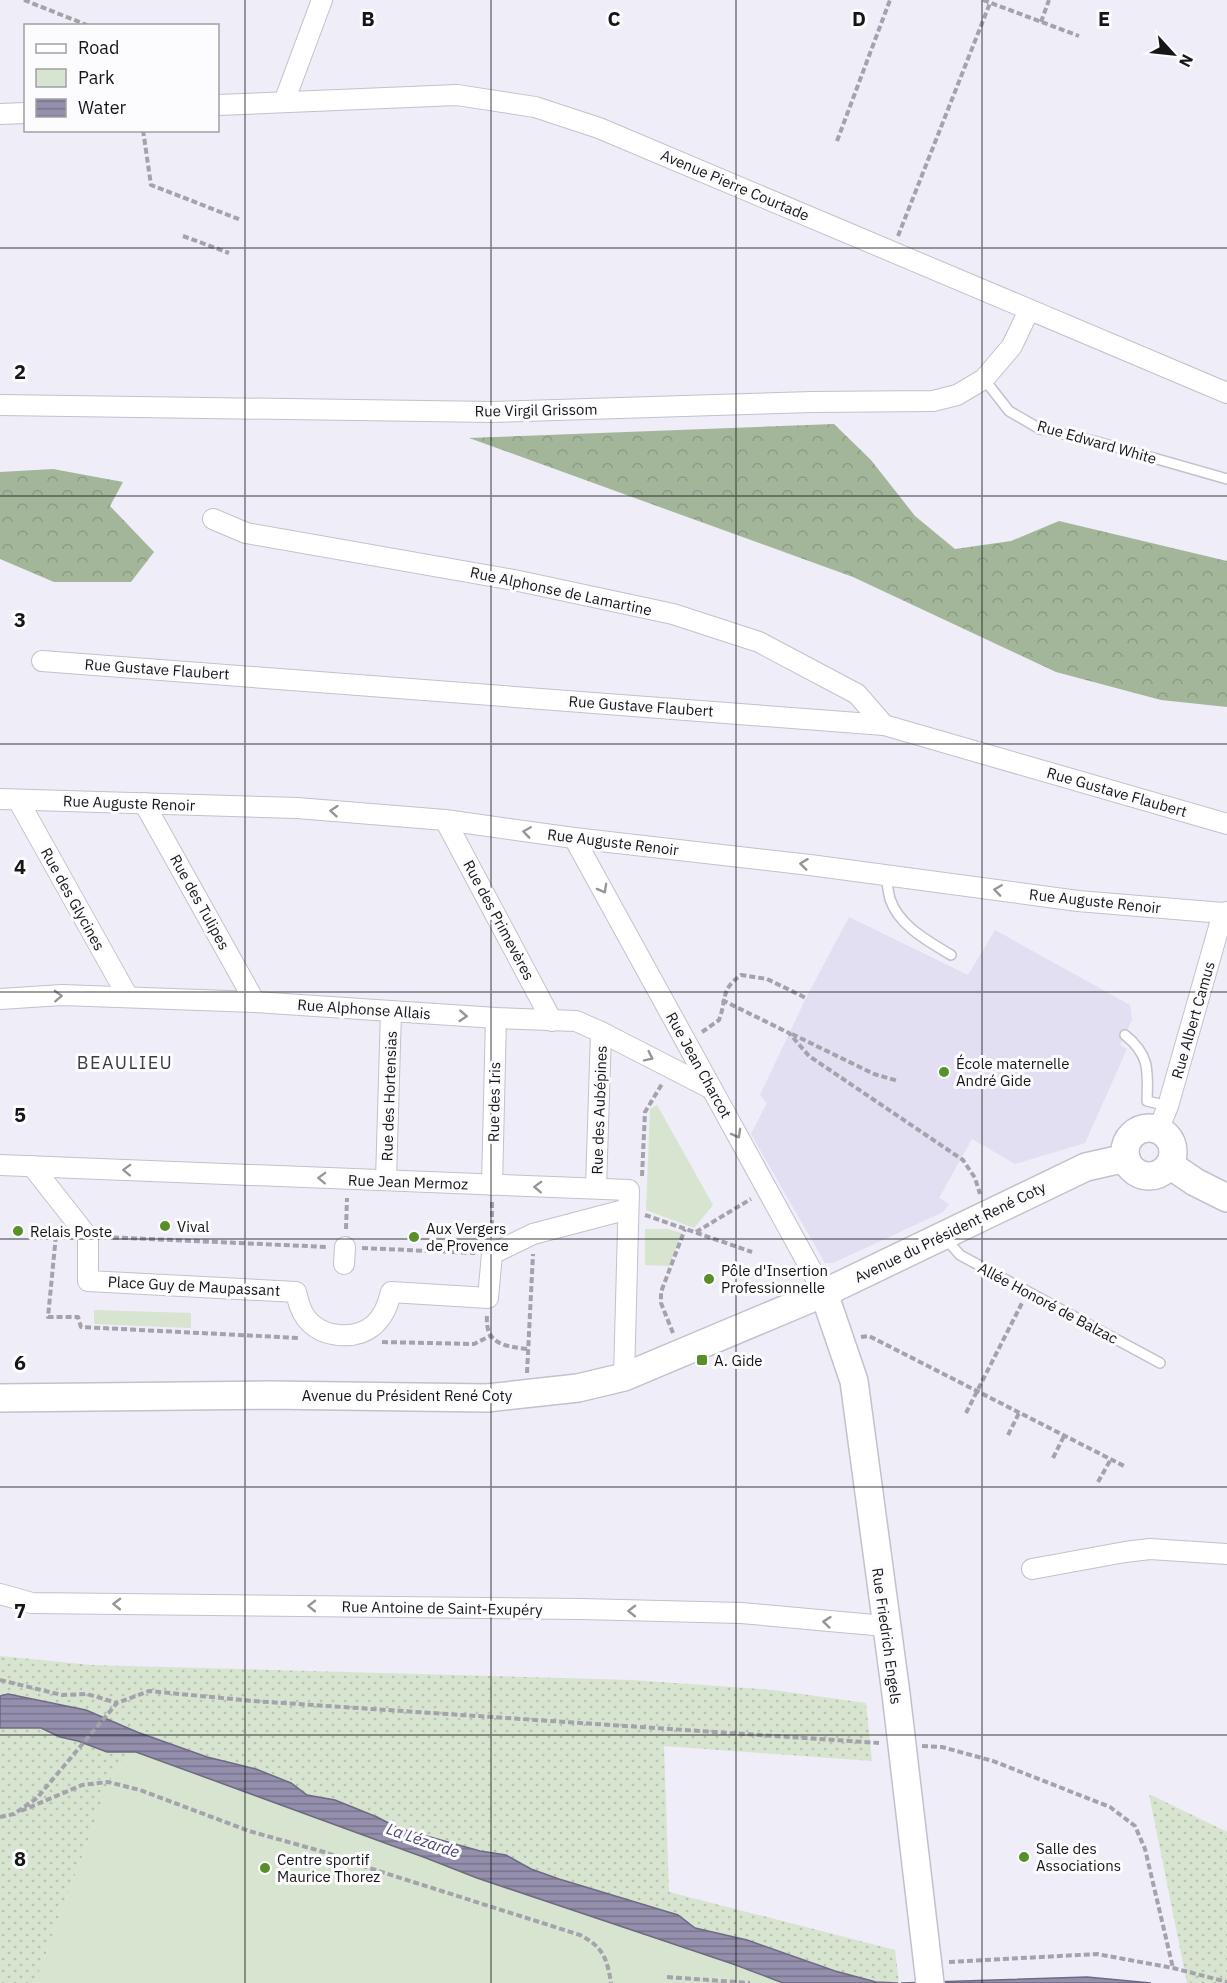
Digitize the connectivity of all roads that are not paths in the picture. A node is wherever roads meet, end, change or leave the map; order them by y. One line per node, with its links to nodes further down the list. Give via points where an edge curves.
1 (322, 0): 2 (street)
2 (284, 102): 3 (street, Avenue Pierre Courtade); 6 (street, Avenue Pierre Courtade, via 457,95 535,107 599,128)
3 (219, 105)
4 (24, 113): 5 (street)
5 (0, 114)
6 (1029, 310): 7 (street, Rue Virgil Grissom, via 1012,346); 8 (street, Avenue Pierre Courtade)
7 (984, 378): 9 (street, Rue Virgil Grissom, via 957,395 933,401 492,412); 10 (lane, Rue Edward White, via 1009,411 1040,429)
8 (1227, 393)
9 (0, 405)
10 (1227, 479)
11 (213, 519): 13 (street, Rue Alphonse de Lamartine, via 246,533 514,580 673,614 769,647 857,694)
12 (42, 661): 13 (street, Rue Gustave Flaubert)
13 (884, 725): 17 (street, Rue Gustave Flaubert)
14 (9, 800): 15 (street, Rue Auguste Renoir); 22 (street, Rue des Glycines)
15 (144, 803): 16 (street, Rue Auguste Renoir, one-way to 15, via 297,808); 24 (street, Rue des Tulipes)
16 (446, 820): 18 (street, Rue Auguste Renoir, one-way to 16); 27 (street, Rue des Primevères)
17 (1227, 824)
18 (574, 838): 19 (street, Rue Auguste Renoir, one-way to 18); 30 (street, Rue Jean Charcot, one-way to 30)
19 (886, 875): 20 (street, Rue Auguste Renoir, one-way to 19, via 1078,901); 21 (lane, via 897,914 920,937)
20 (1225, 912): 31 (street, Rue Albert Camus)
21 (951, 956)
22 (128, 997): 23 (street, Rue Alphonse Allais, one-way to 22, via 62,995); 24 (street, Rue Alphonse Allais)
23 (0, 999)
24 (255, 1002): 25 (street, Rue Alphonse Allais)
25 (391, 1011): 26 (street, Rue Alphonse Allais, one-way to 26); 36 (street, Rue des Hortensias)
26 (496, 1018): 27 (street, Rue Alphonse Allais); 37 (street, Rue des Iris)
27 (552, 1021): 28 (street, Rue Alphonse Allais, via 576,1021)
28 (601, 1032): 30 (street, Rue Alphonse Allais, one-way to 30); 38 (street, Rue des Aubépines)
29 (1125, 1035): 31 (lane, via 1146,1060 1147,1101)
30 (712, 1089): 42 (street, Rue Jean Charcot, one-way to 42)
31 (1163, 1118): 32 (street, via 1134,1134 1126,1145); 34 (street, via 1174,1151)
32 (1126, 1158): 34 (street, via 1133,1170 1146,1176 1160,1174); 41 (street, Avenue du Président René Coty, via 1086,1167)
33 (0, 1165): 35 (street, Rue Jean Mermoz)
34 (1170, 1165): 39 (street)
35 (32, 1166): 36 (street, Rue Jean Mermoz, one-way to 35); 40 (street, Place Guy de Maupassant, via 88,1237 88,1281 296,1292 312,1325 330,1334 349,1335 374,1325 383,1315 391,1292 488,1298 492,1254 533,1234)
36 (386, 1180): 37 (street, Rue Jean Mermoz)
37 (492, 1185): 38 (street, Rue Jean Mermoz, one-way to 37)
38 (596, 1188): 40 (street, Rue Jean Mermoz, via 628,1190)
39 (1227, 1198)
40 (628, 1209): 44 (street)
41 (943, 1235): 42 (street, Avenue du Président René Coty); 43 (lane, Allée Honoré de Balzac, via 960,1256)
42 (824, 1293): 44 (street, Avenue du Président René Coty); 49 (street, Rue Friedrich Engels, via 854,1381)
43 (1160, 1363)
44 (624, 1377): 45 (street, Avenue du Président René Coty, via 578,1388 487,1398)
45 (0, 1398)
46 (1227, 1554): 47 (street, via 1150,1549)
47 (1032, 1569)
48 (0, 1594): 49 (street, Rue Antoine de Saint-Exupéry, one-way to 48, via 741,1613 32,1602)
49 (885, 1626): 50 (street, Rue Friedrich Engels)
50 (929, 1973)

